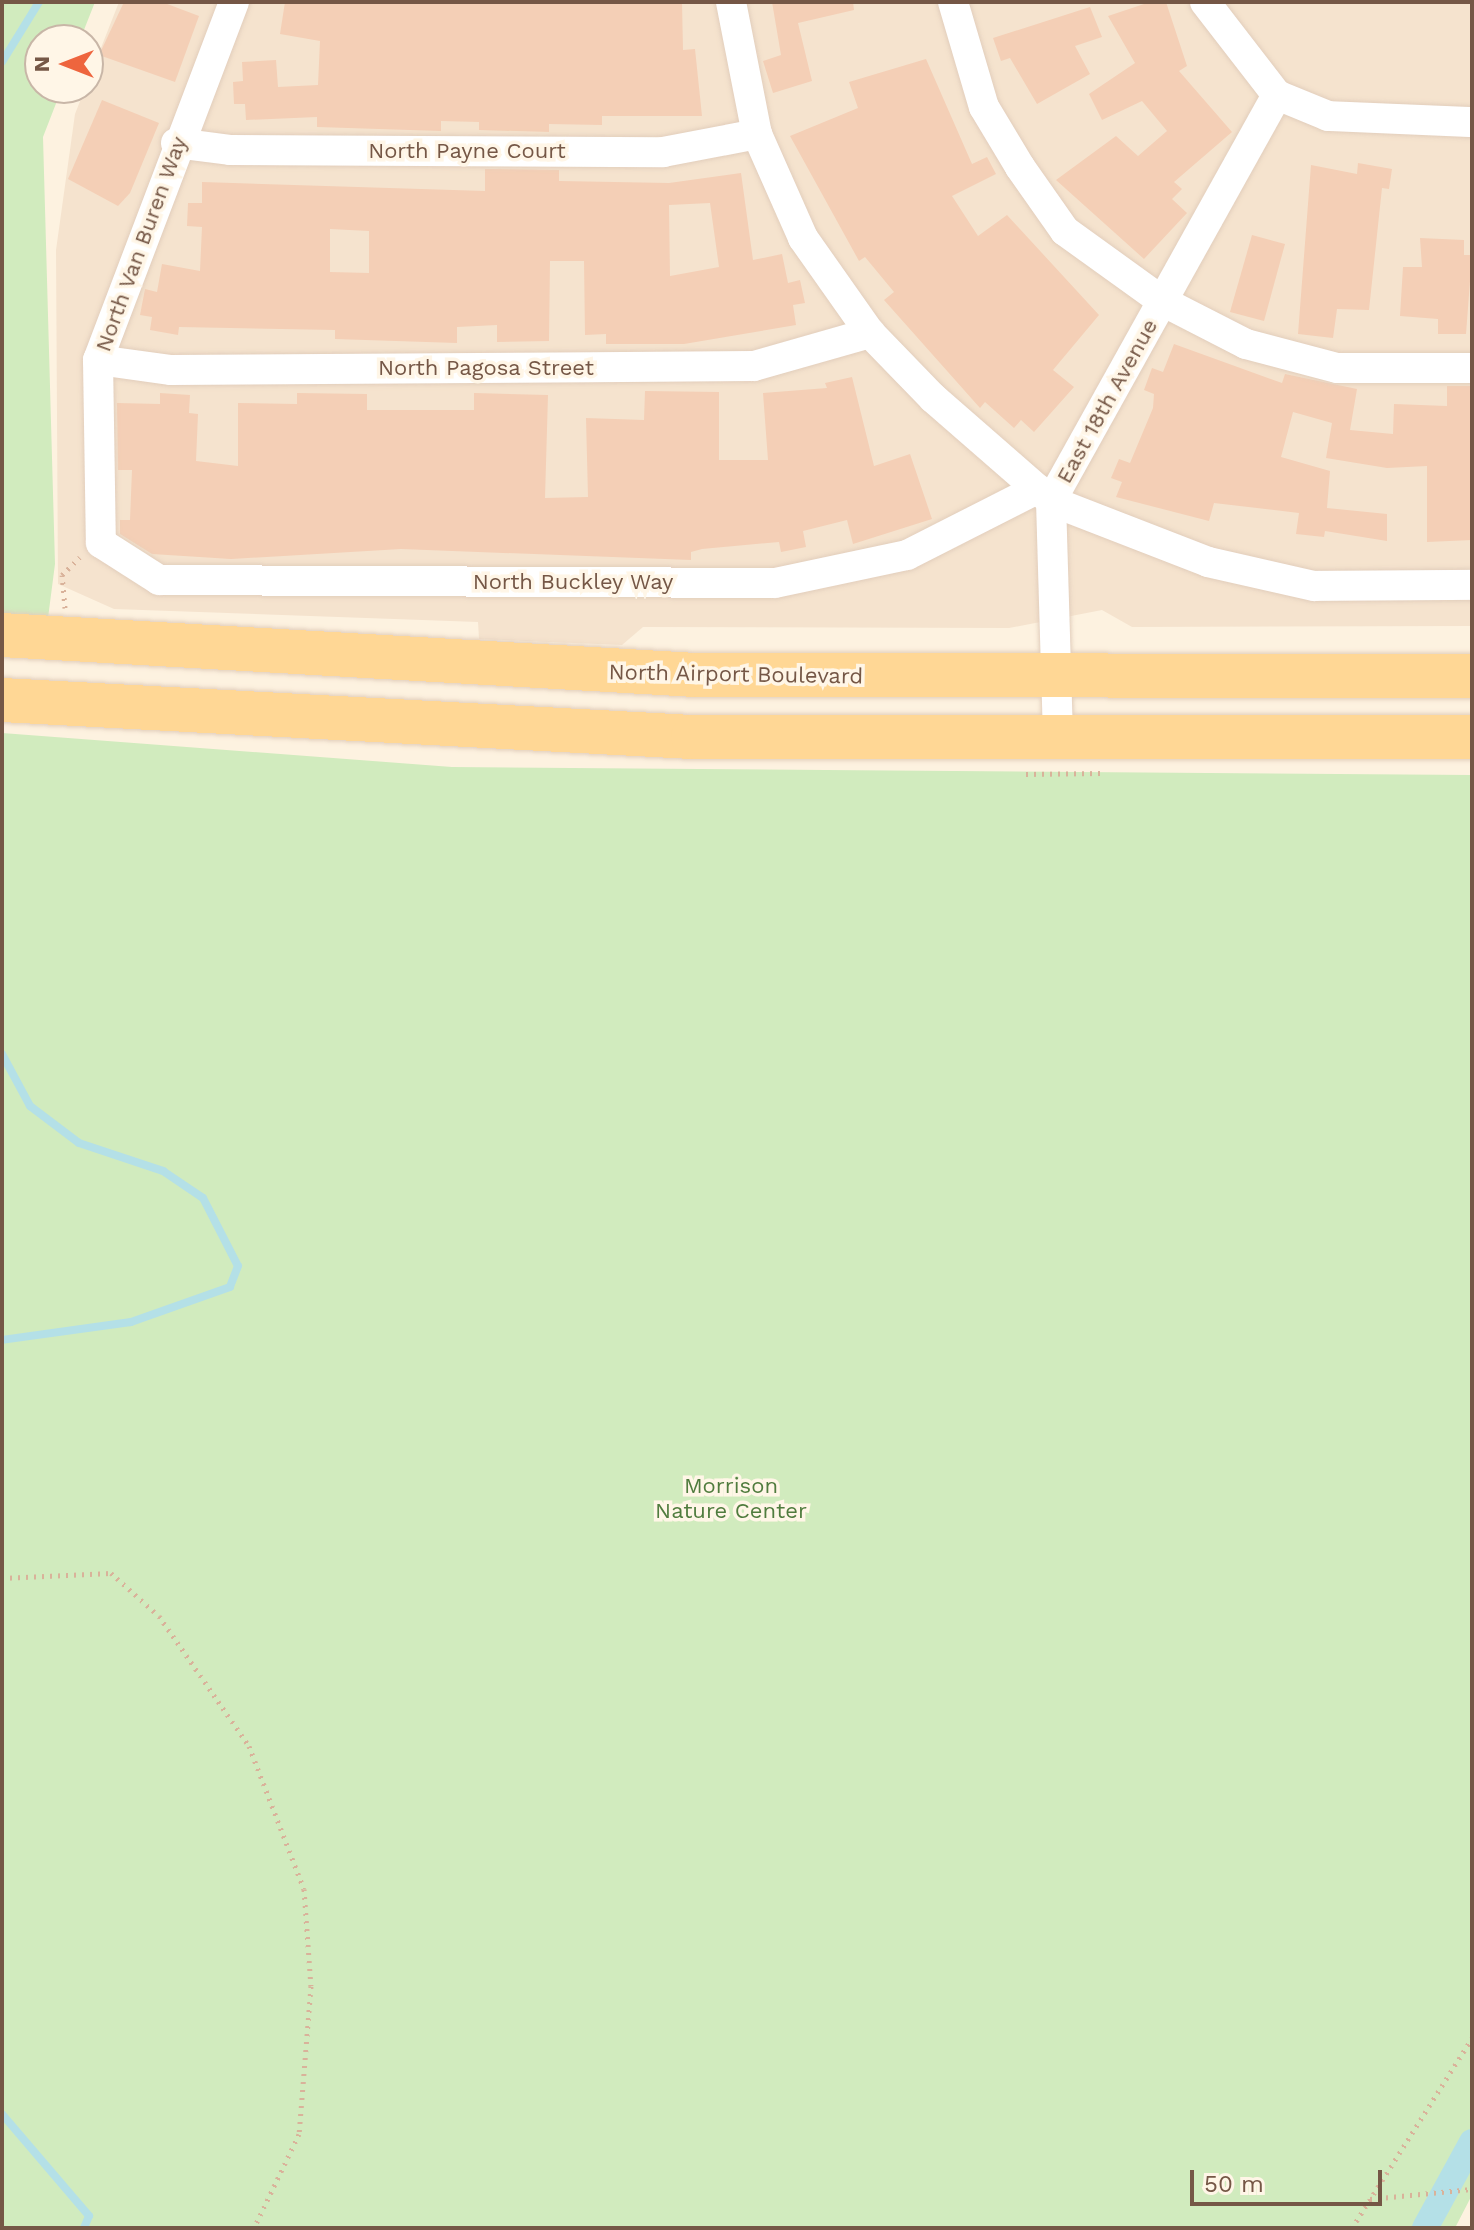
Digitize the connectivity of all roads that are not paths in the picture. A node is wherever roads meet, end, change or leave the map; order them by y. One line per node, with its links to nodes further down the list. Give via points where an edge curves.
1 (234, 2): 8 (street, North Van Buren Way)
2 (731, 2): 7 (street)
3 (953, 2): 9 (street, via 984,107 1020,167 1065,231)
4 (1205, 2): 5 (street)
5 (1277, 95): 6 (street, via 1328,116); 9 (street, East 18th Avenue)
6 (1472, 122)
7 (757, 134): 8 (street, North Payne Court, via 663,152 230,150); 10 (street, via 803,238)
8 (176, 143): 11 (street, North Van Buren Way)
9 (1162, 301): 12 (street, via 1246,344 1337,368); 13 (street, East 18th Avenue)
10 (870, 333): 11 (street, North Pagosa Street, via 754,366 171,370); 13 (street)
11 (98, 360): 14 (street, North Van Buren Way)
12 (1472, 368)
13 (1044, 495): 14 (street, North Buckley Way, via 907,555 775,583 159,580); 15 (street, via 1208,562 1314,586); 18 (street, East 18th Avenue)
14 (89, 551)
15 (1472, 585)
16 (7, 635): 18 (main road, North Airport Boulevard, via 680,674)
17 (1472, 676): 18 (main road, North Airport Boulevard)
18 (1055, 678): 20 (street, East 18th Avenue)
19 (5, 700): 20 (main road, via 693,737)
20 (1058, 737): 21 (main road)
21 (1472, 737)

